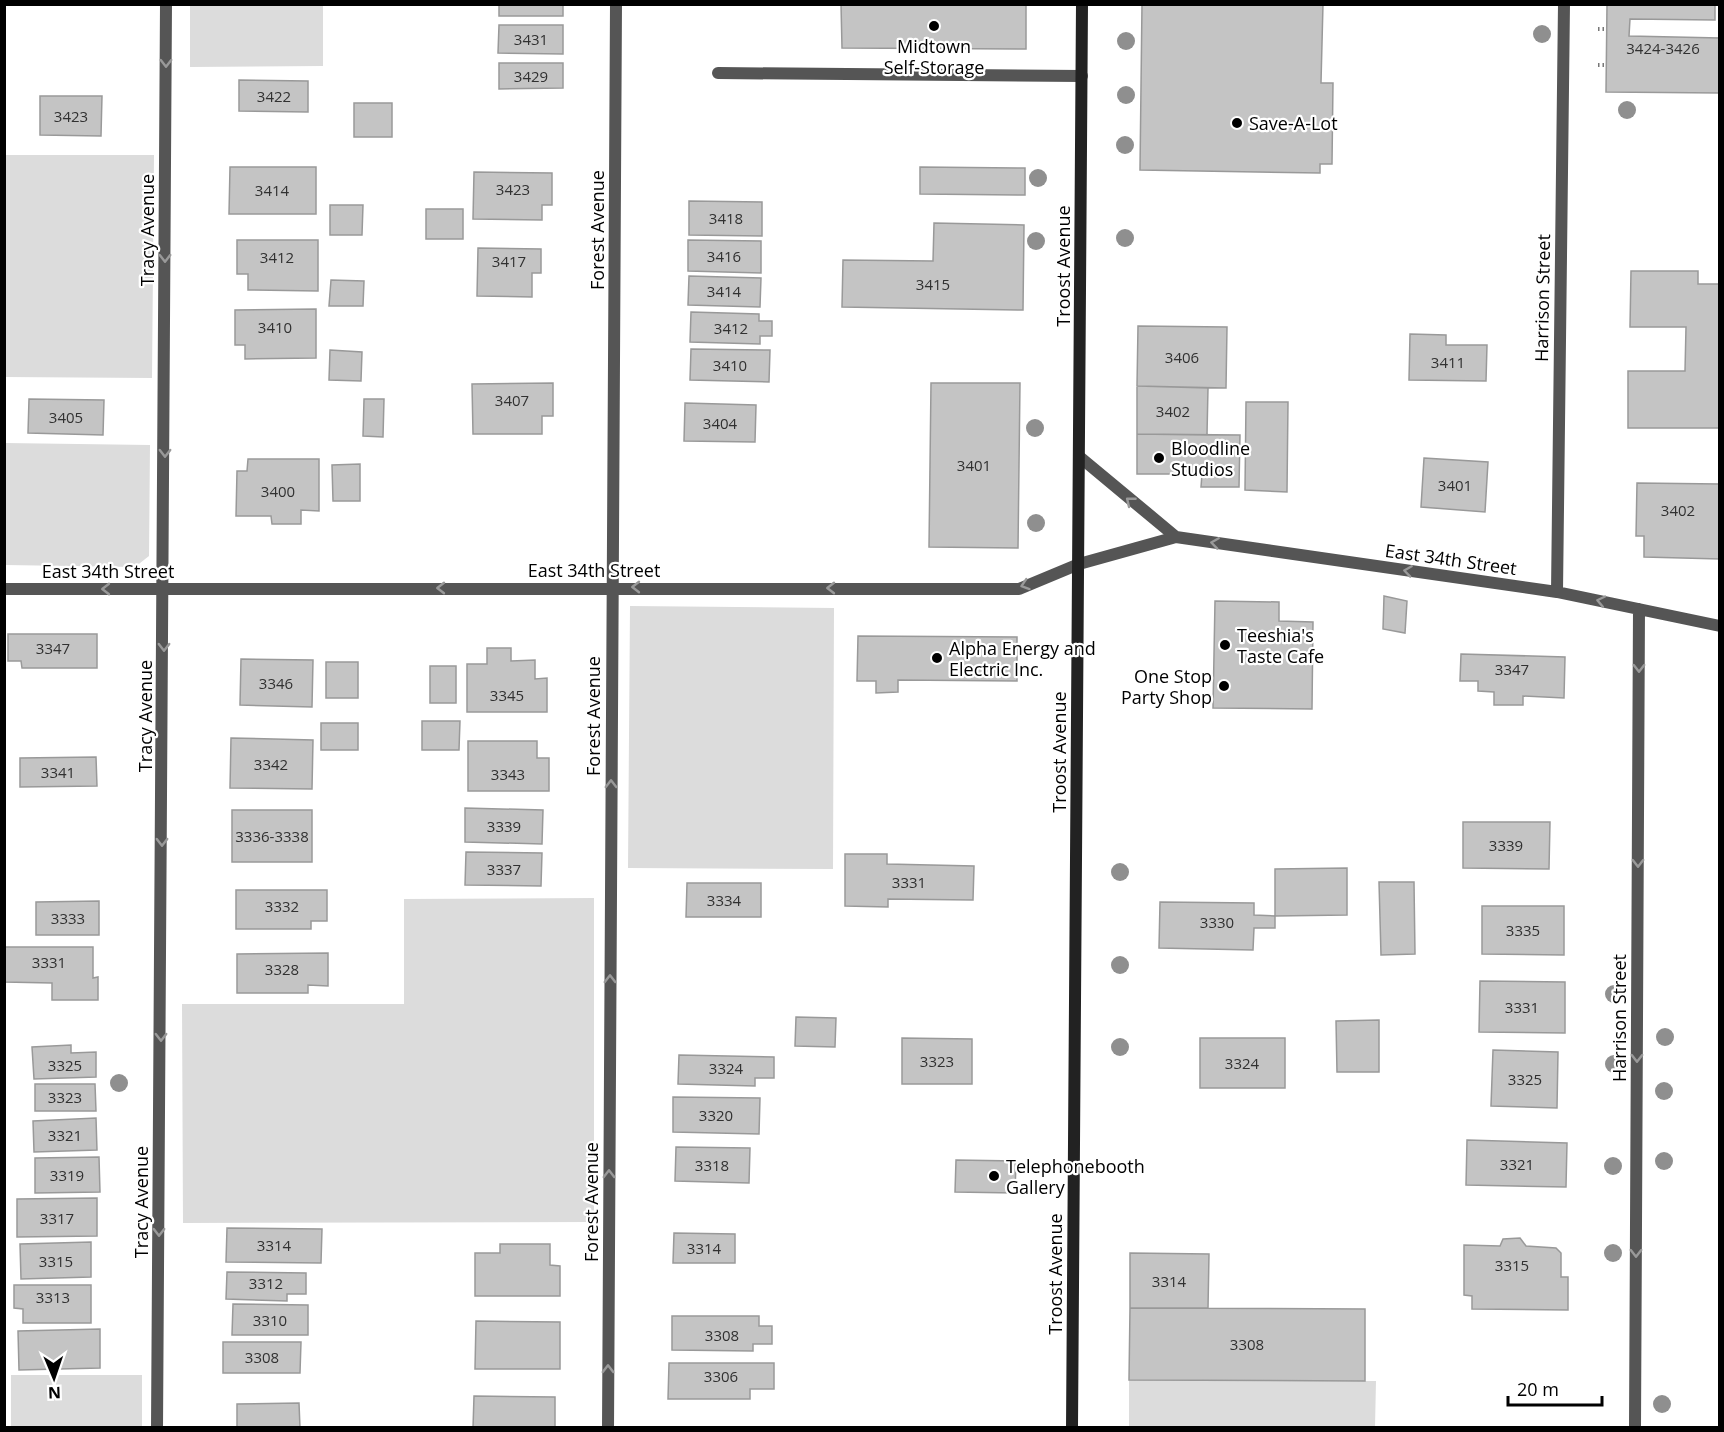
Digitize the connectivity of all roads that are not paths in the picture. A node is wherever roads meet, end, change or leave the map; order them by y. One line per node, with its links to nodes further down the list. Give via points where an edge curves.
1 (166, 4): 11 (street, Tracy Avenue, one-way to 11)
2 (616, 4): 10 (street, Forest Avenue)
3 (1082, 4): 6 (main road, Troost Avenue)
4 (1564, 4): 13 (street, Harrison Street)
5 (718, 74): 6 (street)
6 (1082, 76): 7 (main road, Troost Avenue)
7 (1081, 458): 8 (street, one-way to 7); 9 (main road, Troost Avenue)
8 (1176, 537): 9 (street, East 34th Street); 13 (street, East 34th Street, one-way to 8)
9 (1079, 564): 10 (street, East 34th Street, one-way to 10, via 1019,588); 18 (main road, Troost Avenue)
10 (612, 587): 11 (street, East 34th Street, one-way to 11); 17 (street, Forest Avenue, one-way to 10)
11 (165, 588): 12 (street, East 34th Street, one-way to 12); 16 (street, Tracy Avenue, one-way to 16)
12 (4, 589)
13 (1557, 592): 14 (street, East 34th Street, one-way to 13)
14 (1639, 609): 15 (street, East 34th Street); 19 (street, Harrison Street, one-way to 19)
15 (1719, 626)
16 (157, 1428)
17 (608, 1428)
18 (1072, 1428)
19 (1635, 1428)

